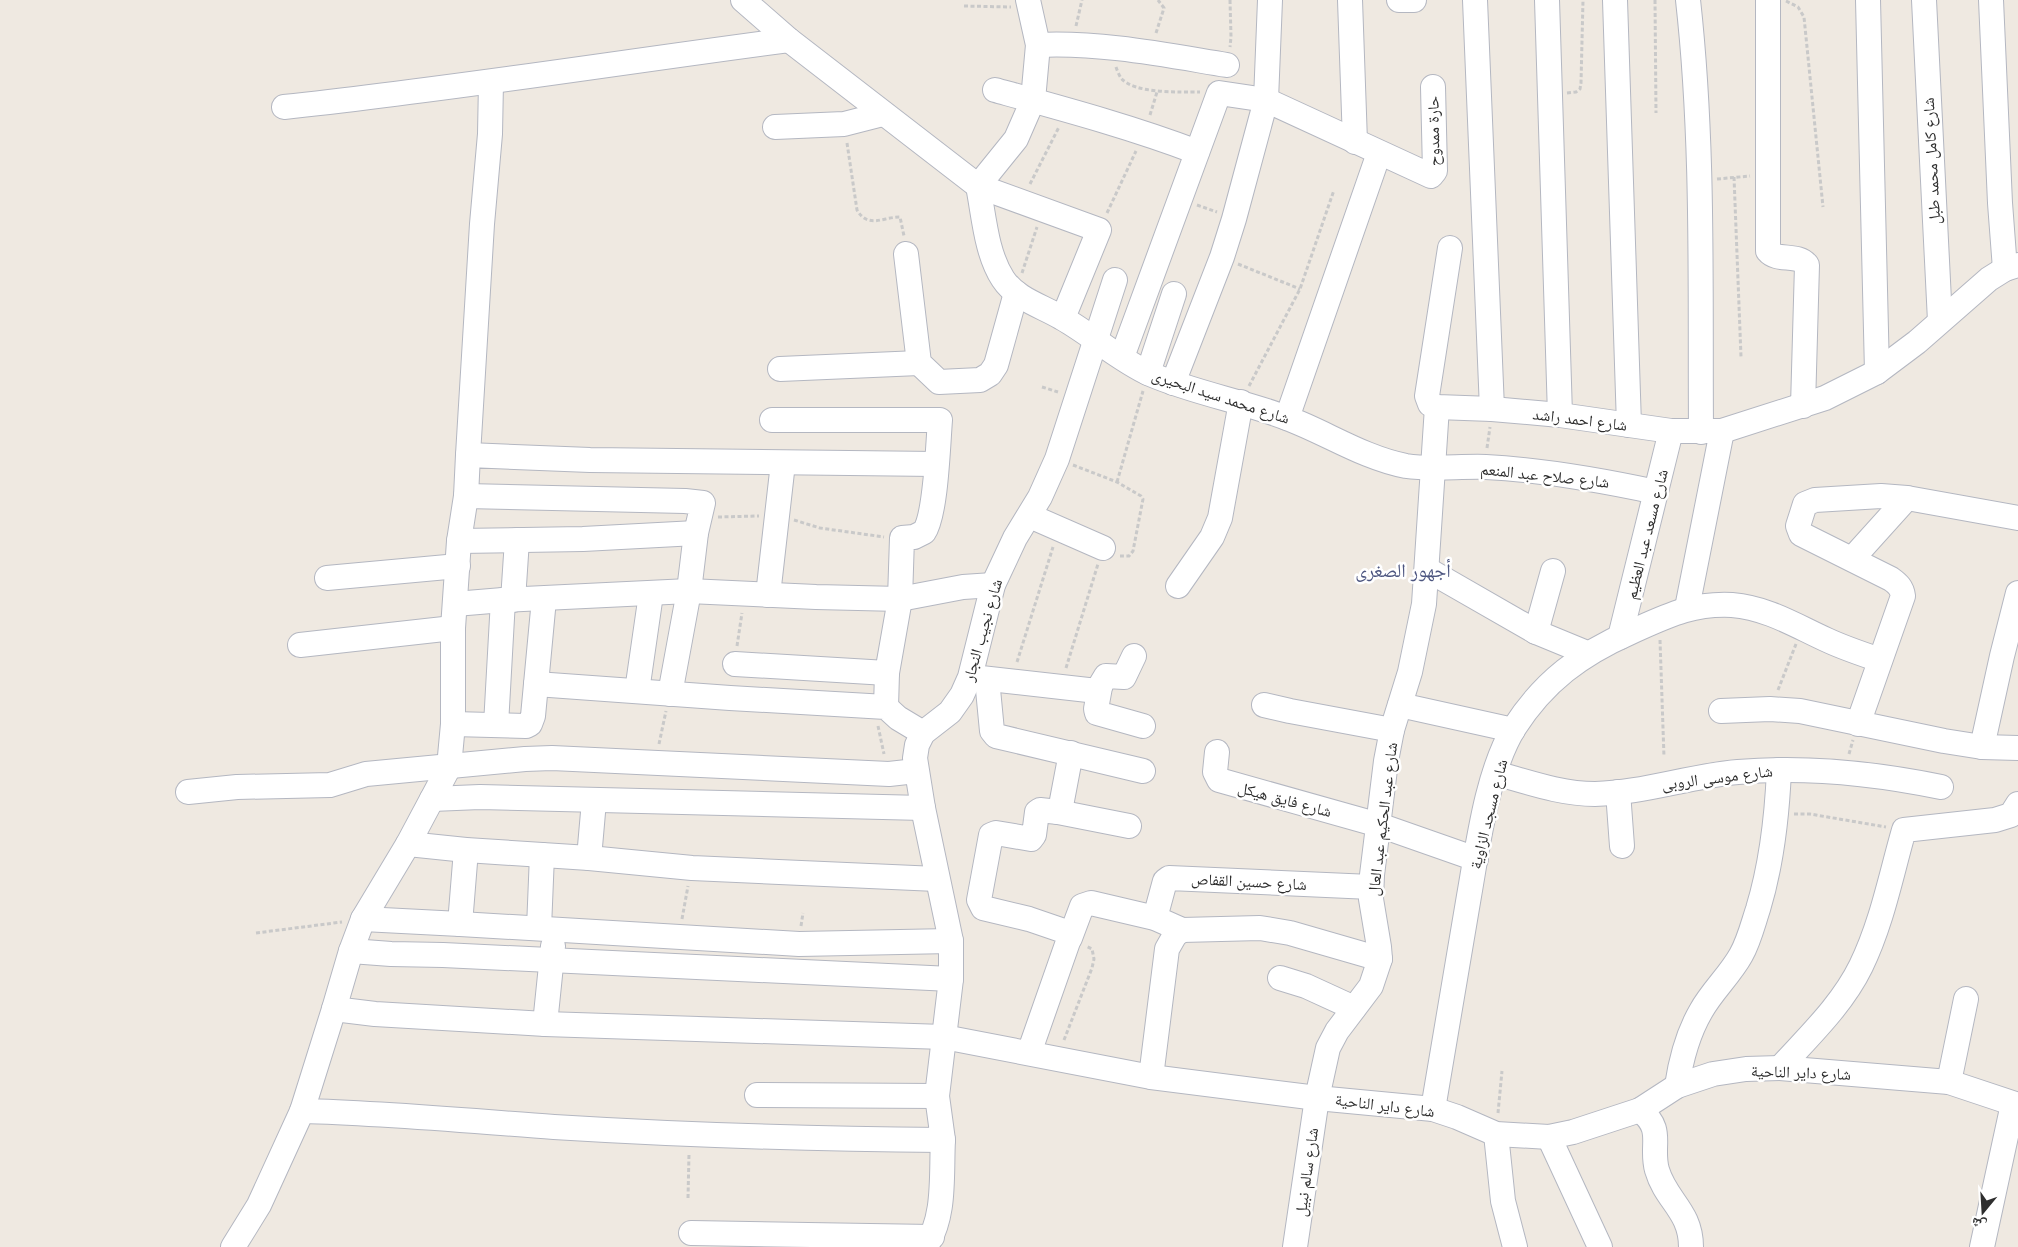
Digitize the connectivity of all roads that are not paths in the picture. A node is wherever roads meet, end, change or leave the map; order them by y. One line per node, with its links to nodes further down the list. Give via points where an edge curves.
1 (743, 0): 15 (street)
2 (1270, 0): 22 (street)
3 (1350, 0): 26 (street)
4 (1399, 0): 5 (street)
5 (1414, 0)
6 (1475, 0): 49 (street)
7 (1547, 0): 50 (street)
8 (1615, 0): 54 (street)
9 (1688, 0): 56 (street)
10 (1768, 0): 47 (street, via 1768,251 1772,255 1802,260 1807,265)
11 (1868, 0): 42 (street)
12 (1924, 0): 37 (street, شارع كامل محمد طبل)
13 (1991, 0): 32 (street, via 1999,193)
14 (1029, 4): 16 (street)
15 (789, 40): 18 (street); 24 (street)
16 (1038, 45): 17 (street, via 1072,44 1150,52); 21 (street)
17 (1227, 65)
18 (491, 82): 23 (street); 57 (street)
19 (1433, 87): 28 (street, حارة ممدوح, via 1434,174 1428,175)
20 (995, 90): 21 (street)
21 (1033, 100): 27 (street, via 1145,132); 29 (street, via 1016,139)
22 (1266, 100): 26 (street); 27 (street, via 1218,93); 45 (street, via 1222,257)
23 (284, 107)
24 (883, 114): 25 (street, via 844,124); 29 (street)
25 (775, 127)
26 (1355, 142): 28 (street)
27 (1197, 152): 39 (street)
28 (1379, 153): 51 (street)
29 (978, 186): 34 (street, شارع محمد سيد البحيرى, via 995,264); 36 (street, via 1099,230)
30 (1450, 248): 48 (street, via 1427,396 1430,404)
31 (906, 254): 40 (street)
32 (2011, 267): 37 (street, شارع احمد راشد, via 1989,279)
33 (1115, 280): 38 (street, شارع نجيب النجار)
34 (1016, 293): 36 (street, شارع محمد سيد البحيرى); 44 (street, via 996,365 990,374 980,380)
35 (1174, 294): 43 (street)
36 (1063, 318): 38 (street, شارع محمد سيد البحيرى)
37 (1940, 321): 42 (street, شارع احمد راشد)
38 (1096, 341): 39 (street, شارع محمد سيد البحيرى); 64 (street, شارع نجيب النجار, via 1057,459)
39 (1122, 357): 43 (street, شارع محمد سيد البحيرى)
40 (919, 363): 41 (street); 44 (street)
41 (780, 369)
42 (1877, 372): 47 (street, شارع احمد راشد)
43 (1148, 373): 45 (street, شارع محمد سيد البحيرى)
44 (939, 382): 53 (street)
45 (1173, 383): 46 (street, شارع محمد سيد البحيرى)
46 (1241, 402): 51 (street, شارع محمد سيد البحيرى); 76 (street, via 1220,518 1212,538)
47 (1803, 406): 56 (street, شارع احمد راشد)
48 (1437, 407): 49 (street, شارع احمد راشد); 60 (street, شارع عبد الحكيم عبد العال)
49 (1492, 409): 50 (street, شارع احمد راشد)
50 (1560, 415): 54 (street, شارع احمد راشد)
51 (1287, 418): 60 (street, شارع محمد سيد البحيرى, via 1383,460 1407,466)
52 (772, 420): 53 (street)
53 (940, 420): 59 (street)
54 (1629, 425): 55 (street, شارع احمد راشد)
55 (1671, 431): 56 (street, شارع احمد راشد); 61 (street, شارع مسعد عبد العظيم)
56 (1712, 431): 85 (street)
57 (468, 455): 58 (street); 62 (street)
58 (783, 463): 59 (street); 80 (street)
59 (936, 464): 82 (street, via 927,528 914,537 902,538)
60 (1434, 467): 61 (street, شارع صلاح عبد المنعم, via 1543,472); 72 (street, شارع عبد الحكيم عبد العال)
61 (1656, 492): 88 (street, شارع مسعد عبد العظيم)
62 (466, 496): 66 (street, via 694,501 703,503); 68 (street)
63 (1907, 498): 65 (street); 70 (street); 70 (street, via 1872,496 1814,500 1805,504 1798,526 1801,534)
64 (1030, 516): 69 (street); 75 (street, شارع نجيب النجار, via 1015,538)
65 (2018, 518)
66 (698, 526): 67 (street, via 583,540); 77 (street)
67 (517, 540): 68 (street); 83 (street)
68 (459, 541): 71 (street)
69 (1103, 548)
70 (1852, 559): 92 (street, via 1892,579 1902,592)
71 (458, 566): 74 (street); 84 (street)
72 (1428, 570): 87 (street); 101 (street, شارع عبد الحكيم عبد العال, via 1418,639)
73 (1553, 571): 87 (street)
74 (328, 578)
75 (993, 586): 82 (street, via 963,587); 95 (street, شارع نجيب النجار)
76 (1178, 586)
77 (689, 591): 79 (street); 80 (street); 99 (street)
78 (2018, 592): 111 (street)
79 (651, 594): 81 (street); 98 (street)
80 (768, 595): 82 (street)
81 (544, 599): 83 (street); 96 (street)
82 (900, 599): 94 (street)
83 (508, 600): 84 (street); 106 (street)
84 (455, 604): 86 (street)
85 (1687, 608): 88 (street, شارع مسجد الزاوية); 92 (street, شارع مسجد الزاوية, via 1733,605 1757,609)
86 (453, 628): 89 (street); 104 (street)
87 (1536, 632): 90 (street)
88 (1620, 637): 90 (street, شارع مسجد الزاوية)
89 (300, 645)
90 (1587, 653): 109 (street, شارع مسجد الزاوية, via 1558,674)
91 (1134, 656): 97 (street, via 1124,677 1106,676)
92 (1880, 660): 105 (street)
93 (735, 664): 94 (street)
94 (887, 673): 102 (street)
95 (978, 678): 97 (street, via 1094,692); 110 (street, شارع نجيب النجار, via 950,712); 114 (street, via 996,736)
96 (536, 684): 98 (street); 106 (street, via 530,724)
97 (1100, 688): 107 (street, via 1097,713)
98 (636, 691): 99 (street)
99 (670, 694): 102 (street)
100 (1264, 704): 108 (street)
101 (1400, 705): 108 (street, شارع عبد الحكيم عبد العال); 109 (street)
102 (880, 706): 110 (street)
103 (1721, 711): 105 (street, via 1770,709 1829,716)
104 (453, 724): 106 (street); 115 (street)
105 (1858, 724): 111 (street)
106 (496, 725)
107 (1143, 726)
108 (1392, 730): 128 (street, شارع عبد الحكيم عبد العال)
109 (1513, 730): 119 (street, شارع مسجد الزاوية)
110 (923, 733): 117 (street, via 917,745)
111 (1982, 747): 112 (street)
112 (2018, 748)
113 (1217, 752): 128 (street, شارع فايق هيكل, via 1215,772 1219,780)
114 (1071, 753): 118 (street); 127 (street)
115 (449, 767): 117 (street, via 552,758 889,774); 121 (street, via 366,774 330,785 237,787); 123 (street)
116 (1779, 770): 120 (street, شارع موسى الروبى, via 1844,771); 122 (street, شارع موسى الروبى, via 1700,777); 161 (street, via 1773,849 1749,939 1689,1034)
117 (916, 771): 126 (street)
118 (1143, 771)
119 (1495, 773): 122 (street, شارع موسى الروبى, via 1572,792); 135 (street, شارع مسجد الزاوية)
120 (1941, 787)
121 (188, 792)
122 (1618, 792): 131 (street)
123 (432, 799): 124 (street, via 480,796); 130 (street)
124 (594, 801): 126 (street); 134 (street)
125 (2018, 804): 158 (street, via 2010,815 1995,820 1904,830 1878,925 1861,966 1842,997)
126 (923, 808): 136 (street)
127 (1058, 812): 129 (street); 143 (street, via 1043,809 1038,812 1031,839 993,833 979,900 987,909 1067,932)
128 (1379, 825): 135 (street); 137 (street, شارع عبد الحكيم عبد العال)
129 (1129, 826)
130 (408, 844): 132 (street); 139 (street)
131 (1622, 846)
132 (466, 850): 133 (street); 140 (street)
133 (542, 855): 134 (street); 141 (street)
134 (589, 858): 136 (street, via 692,868)
135 (1476, 859): 166 (street, شارع مسجد الزاوية)
136 (938, 879): 144 (street)
137 (1371, 887): 138 (street, شارع حسين القفاص, via 1169,878); 147 (street, شارع عبد الحكيم عبد العال)
138 (1155, 918): 142 (street); 143 (street, via 1086,903 1080,910)
139 (363, 919): 140 (street); 146 (street)
140 (460, 924): 141 (street)
141 (546, 929): 145 (street); 148 (street)
142 (1182, 930): 147 (street, via 1275,930); 159 (street, via 1175,934 1167,949)
143 (1070, 938): 157 (street)
144 (951, 941): 145 (street); 151 (street)
145 (799, 944): 149 (street)
146 (351, 950): 148 (street); 154 (street)
147 (1380, 960): 153 (street, شارع عبد الحكيم عبد العال, via 1371,986)
148 (553, 961): 149 (street); 155 (street)
149 (793, 972): 151 (street)
150 (1280, 978): 153 (street)
151 (951, 979): 156 (street)
152 (1966, 999): 160 (street)
153 (1354, 1008): 164 (street, شارع عبد الحكيم عبد العال, via 1328,1048)
154 (334, 1009): 155 (street, شارع داير الناحية); 168 (street)
155 (545, 1024): 156 (street, شارع داير الناحية)
156 (944, 1037): 157 (street, شارع داير الناحية); 163 (street)
157 (1028, 1053): 159 (street, شارع داير الناحية)
158 (1780, 1068): 160 (street, شارع داير الناحية); 161 (street, شارع داير الناحية, via 1713,1074)
159 (1151, 1077): 164 (street, شارع داير الناحية)
160 (1950, 1082): 165 (street, شارع داير الناحية)
161 (1677, 1086): 167 (street, شارع داير الناحية)
162 (757, 1095): 163 (street)
163 (937, 1096): 171 (street)
164 (1317, 1098): 166 (street, شارع داير الناحية); 175 (street, شارع سالم نبيل)
165 (2016, 1105): 179 (street)
166 (1433, 1109): 169 (street, شارع داير الناحية)
167 (1640, 1110): 170 (street, شارع داير الناحية, via 1573,1132); 178 (street, via 1655,1128 1657,1170 1662,1184 1689,1226)
168 (302, 1111): 171 (street, via 692,1133); 174 (street, via 259,1205)
169 (1496, 1134): 170 (street, شارع داير الناحية); 176 (street, via 1503,1201)
170 (1549, 1136): 177 (street)
171 (943, 1140): 173 (street, via 937,1220)
172 (690, 1234): 173 (street)
173 (928, 1242)
174 (233, 1247)
175 (1295, 1247)
176 (1515, 1247)
177 (1600, 1247)
178 (1691, 1247)
179 (1982, 1247)

